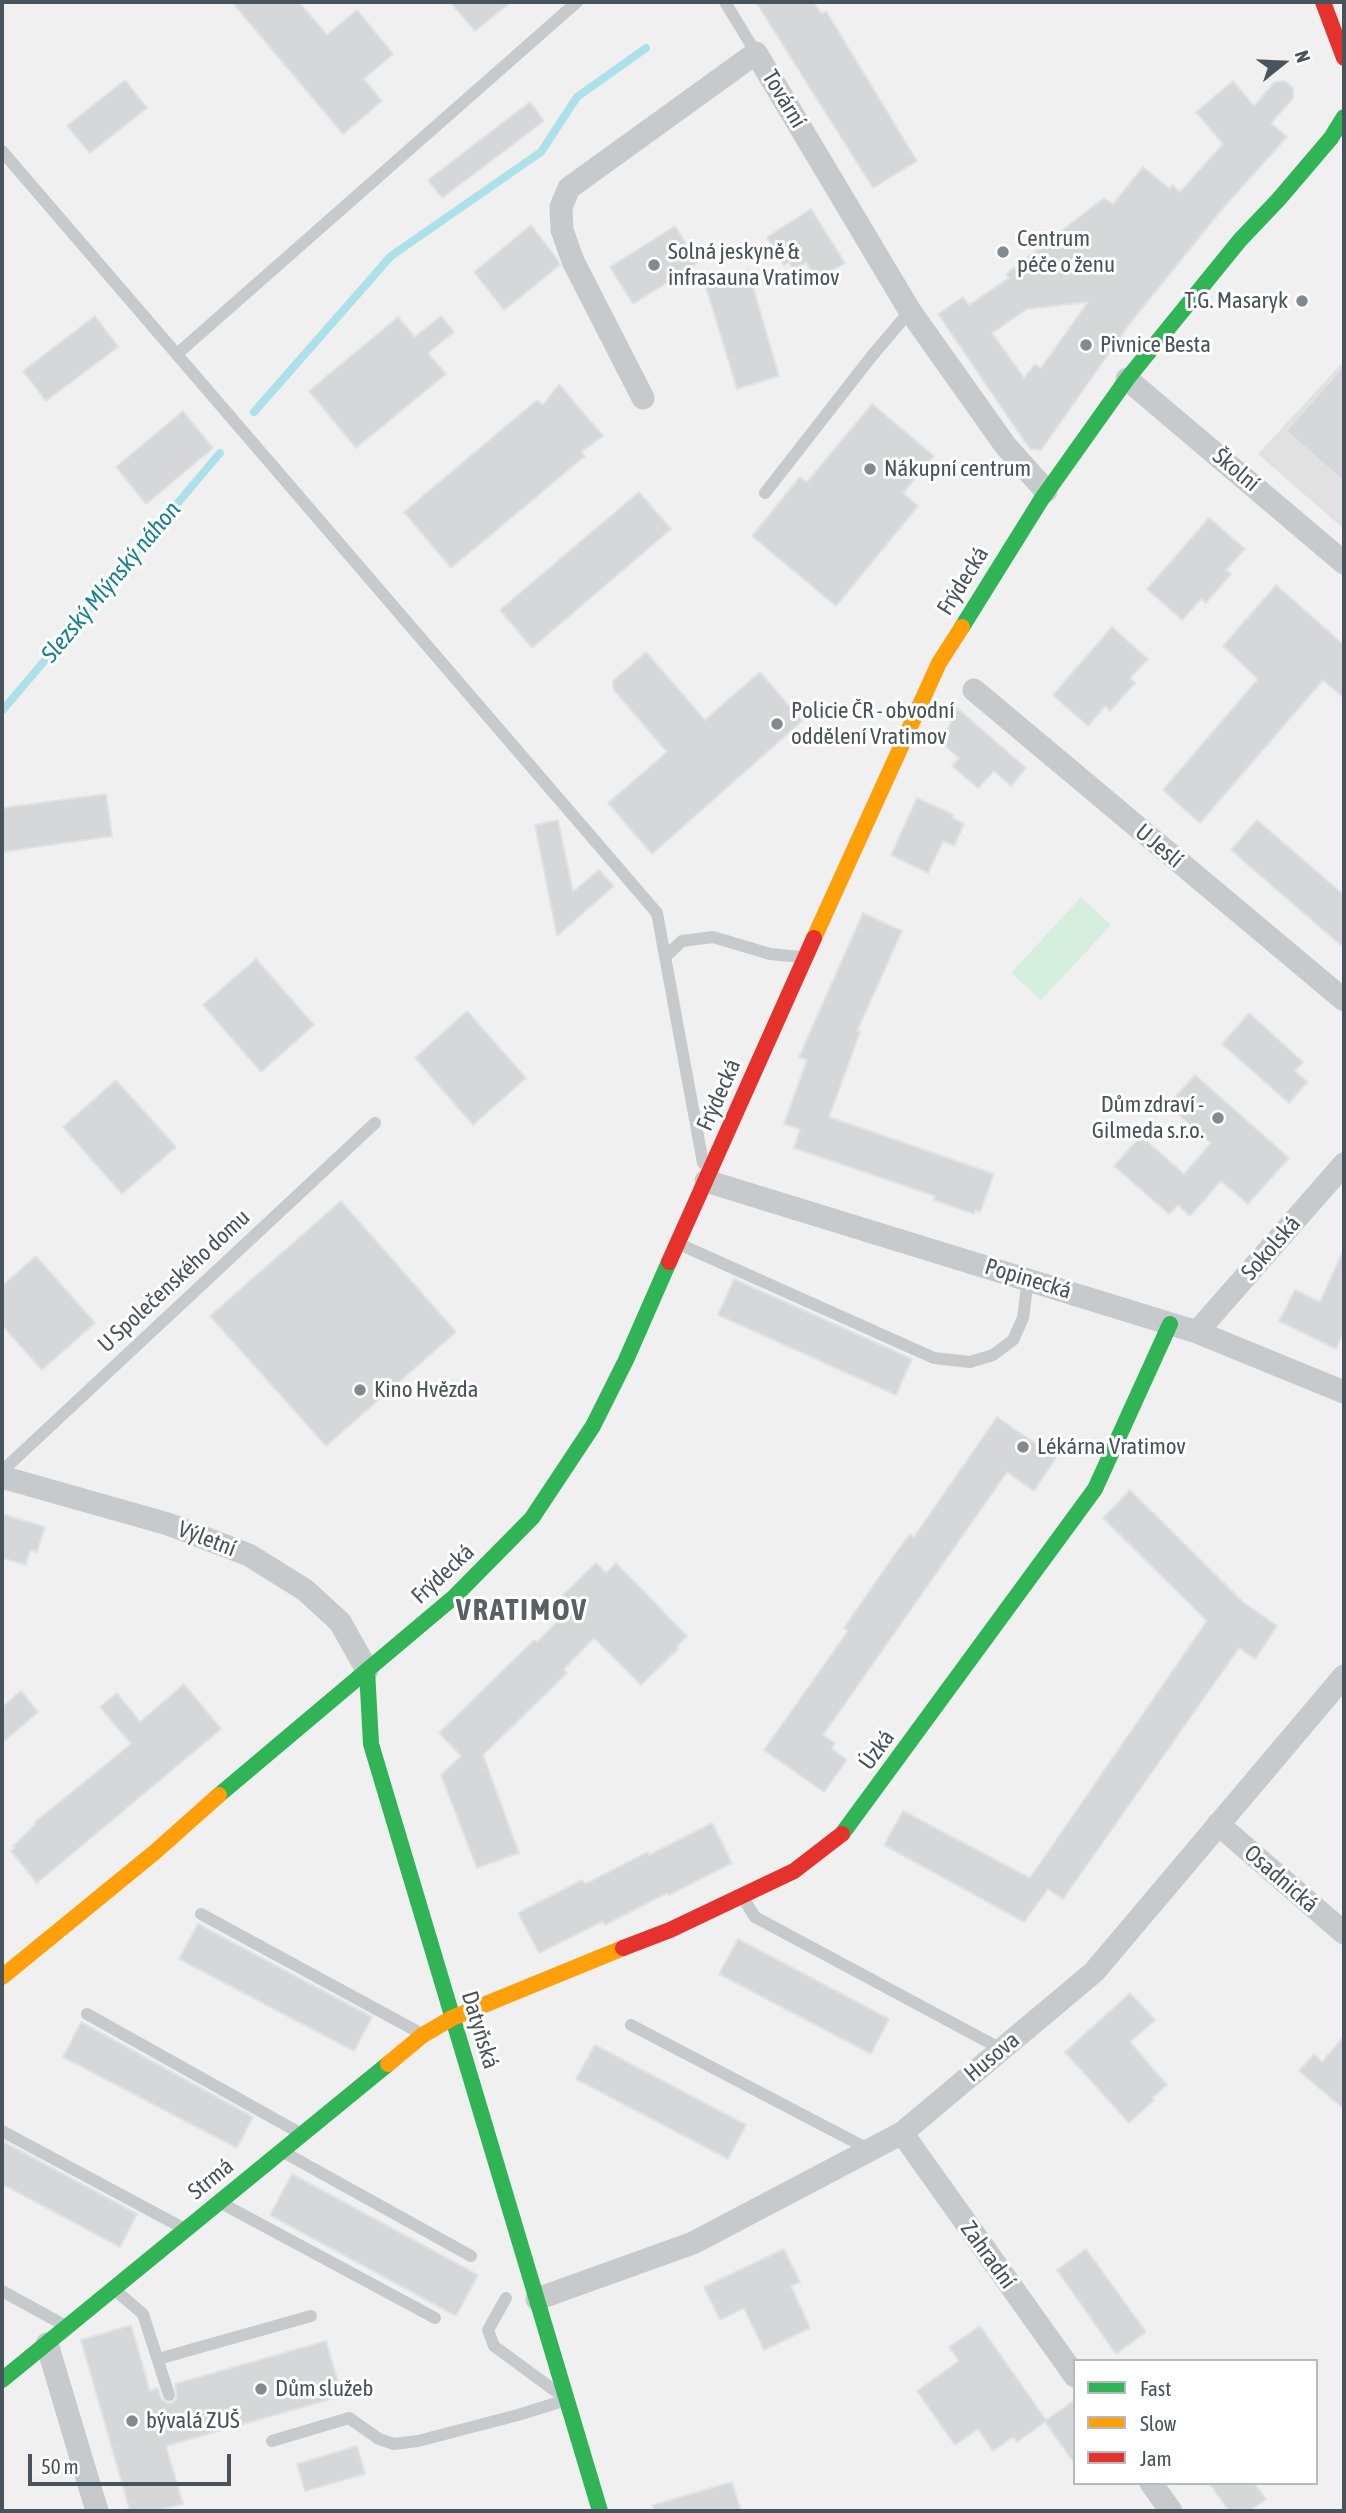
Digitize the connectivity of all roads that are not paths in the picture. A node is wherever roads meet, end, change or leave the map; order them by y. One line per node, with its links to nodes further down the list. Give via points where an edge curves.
1 (577, 2): 9 (lane)
2 (725, 2): 4 (lane)
3 (1323, 2): 5 (main road)
4 (756, 53): 8 (street, Tovární); 11 (street, Tovární, via 569,188 561,207 562,230 573,261)
5 (1344, 58)
6 (1344, 117): 10 (main road, Frýdecká)
7 (2, 151): 9 (lane)
8 (910, 311): 12 (street, Tovární, via 1005,445); 13 (lane)
9 (177, 354): 16 (lane, via 657,913)
10 (1127, 379): 12 (main road, Frýdecká); 14 (street, Školní)
11 (643, 398)
12 (1046, 491): 17 (main road, Frýdecká, via 939,663)
13 (765, 493)
14 (1344, 563)
15 (974, 690): 18 (street, U Jeslí)
16 (666, 956): 17 (lane, via 682,942 713,937 771,954); 21 (lane)
17 (805, 957): 21 (main road, Frýdecká)
18 (1344, 1000)
19 (375, 1123): 27 (lane, U Společenského domu)
20 (1344, 1164): 25 (street, Sokolská)
21 (706, 1181): 22 (main road, Frýdecká); 23 (street, Popinecká)
22 (679, 1244): 23 (lane, via 934,1358 970,1362 993,1355 1013,1340 1023,1318); 29 (main road, Frýdecká, via 593,1426 532,1518 454,1597)
23 (1028, 1279): 24 (street, Popinecká)
24 (1170, 1324): 25 (street, Popinecká); 32 (main road, Úzká, via 1095,1489 845,1831 794,1871)
25 (1197, 1332): 26 (street, Popinecká)
26 (1344, 1392)
27 (2, 1471)
28 (2, 1477): 29 (street, Výletní, via 168,1524 249,1555 322,1604 340,1622)
29 (367, 1671): 35 (main road, Frýdecká); 37 (main road, Datyňská, via 371,1744)
30 (1344, 1676): 31 (street, Husova)
31 (1218, 1825): 34 (street, Osadnická); 40 (street, Husova, via 1094,1972)
32 (741, 1896): 37 (main road, Úzká, via 670,1930); 40 (lane, via 755,1917)
33 (201, 1914): 39 (lane)
34 (1344, 1933)
35 (2, 1977)
36 (87, 2014): 43 (lane)
37 (452, 2018): 39 (main road, Strmá); 52 (main road, Datyňská)
38 (631, 2025): 44 (lane)
39 (423, 2035): 43 (main road, Strmá)
40 (1001, 2049): 42 (street, Husova)
41 (2, 2131): 47 (lane)
42 (902, 2133): 44 (street, Husova); 58 (street, Zahradní)
43 (301, 2134): 45 (main road, Strmá)
44 (870, 2150): 52 (street, Husova, via 693,2243)
45 (281, 2151): 46 (main road, Strmá); 48 (lane)
46 (219, 2202): 47 (main road, Strmá); 54 (lane)
47 (186, 2230): 49 (main road, Strmá)
48 (471, 2256)
49 (114, 2289): 55 (main road, Strmá); 57 (lane, via 143,2314)
50 (2, 2291): 55 (lane)
51 (506, 2298): 61 (lane, via 488,2330 494,2346)
52 (537, 2299): 61 (main road, Datyňská)
53 (311, 2316): 57 (lane)
54 (436, 2318)
55 (67, 2327): 56 (main road, Strmá)
56 (47, 2344): 59 (main road, Strmá); 64 (street)
57 (158, 2360): 60 (lane)
58 (1073, 2373)
59 (2, 2380)
60 (169, 2395)
61 (566, 2399): 62 (lane, via 418,2441 394,2444 349,2418); 65 (main road, Datyňská)
62 (272, 2441)
63 (1153, 2485): 66 (street)
64 (97, 2511)
65 (600, 2511)
66 (1171, 2511)

